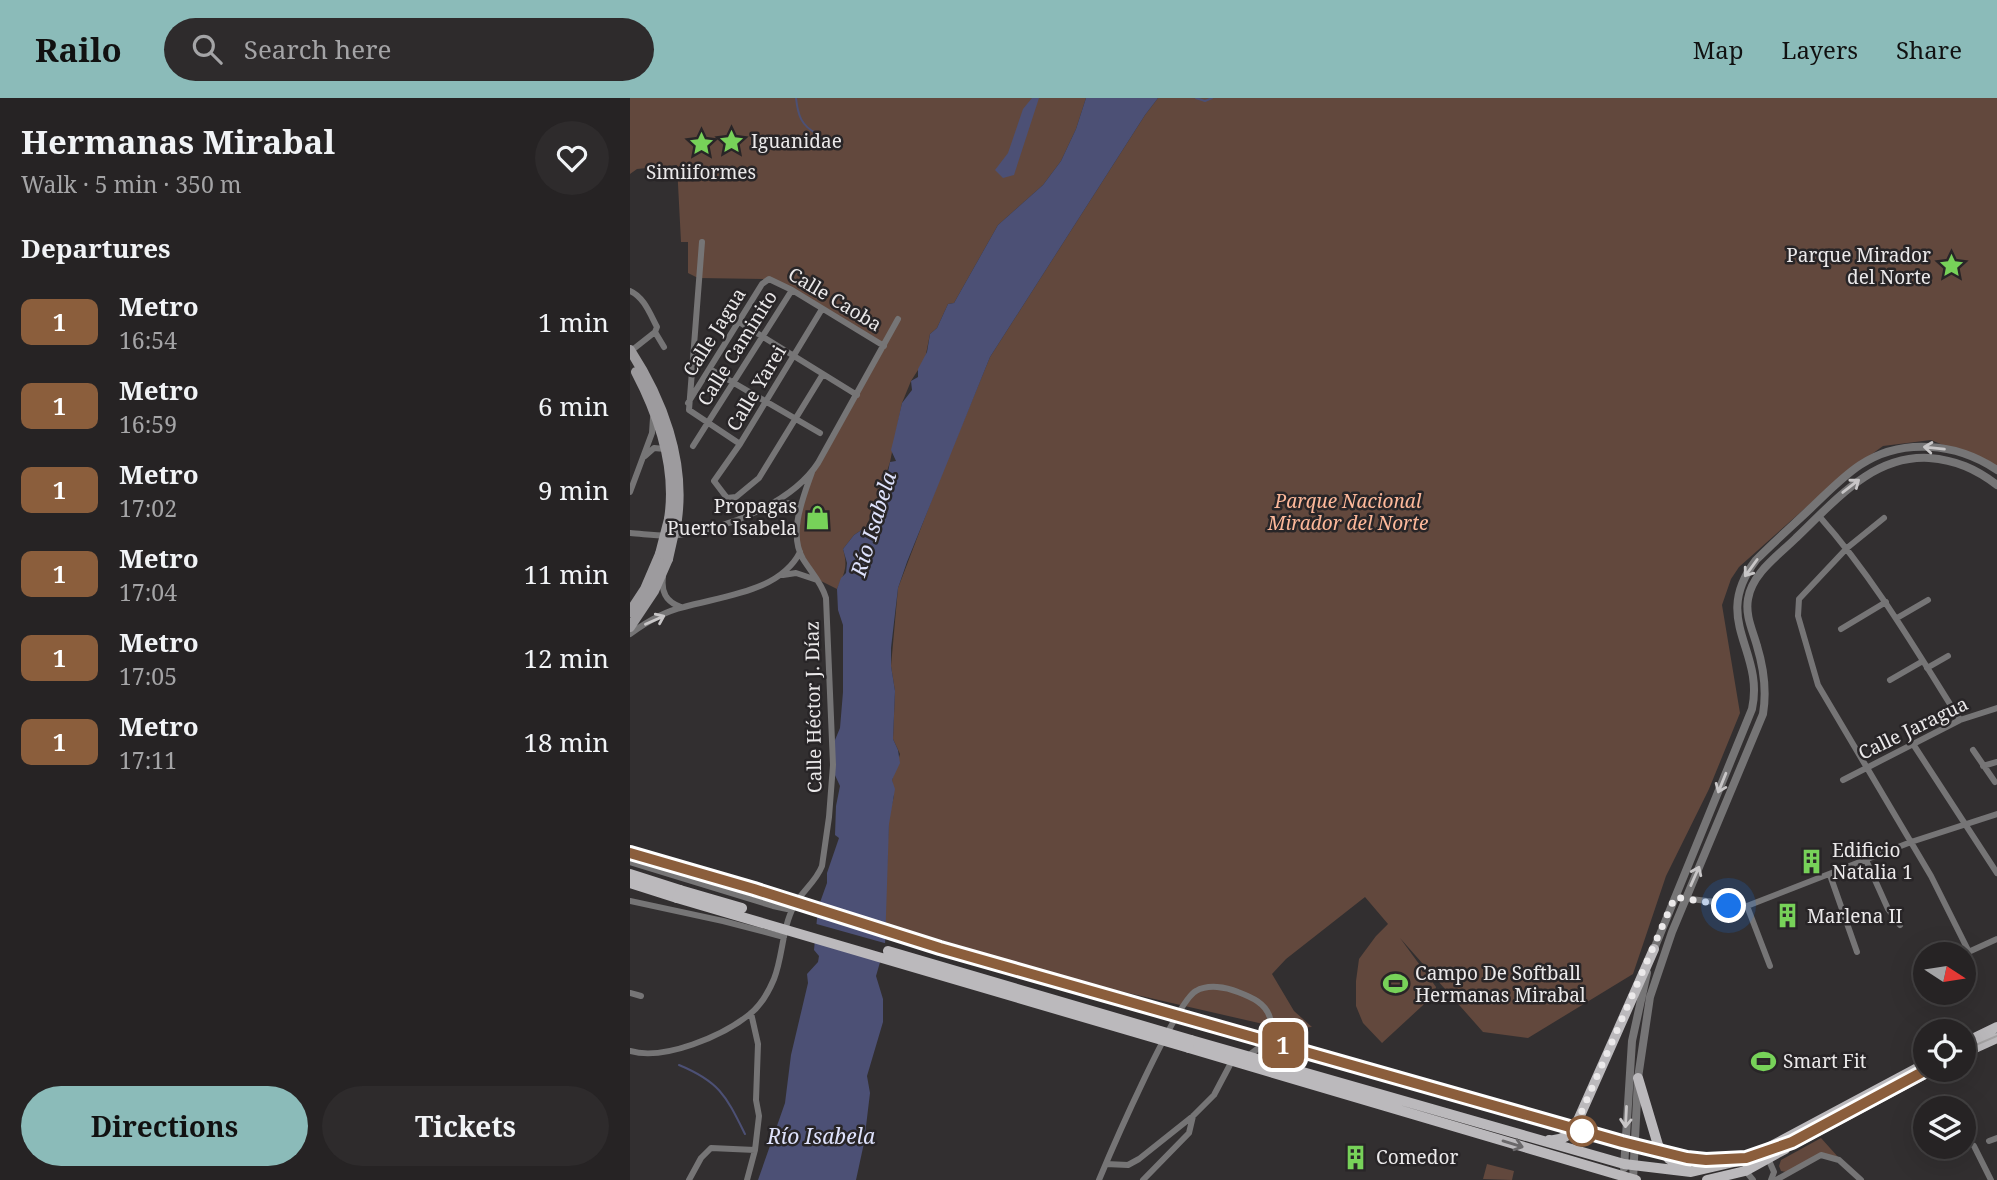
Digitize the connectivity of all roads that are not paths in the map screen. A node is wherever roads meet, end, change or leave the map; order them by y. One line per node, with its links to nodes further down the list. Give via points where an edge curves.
1 (702, 242): 20 (street)
2 (769, 279): 3 (street, Calle Caoba); 7 (street, Calle Jagua)
3 (792, 290): 5 (street, Calle Caoba); 9 (street, Calle Caminito)
4 (630, 291): 8 (street, via 644,303 657,327)
5 (821, 309): 11 (street, Calle Caoba); 13 (street, Calle Yarei)
6 (898, 319): 11 (street)
7 (739, 322): 9 (street); 15 (street, Calle Jagua)
8 (655, 332): 10 (street); 12 (street)
9 (763, 337): 13 (street); 17 (street, Calle Caminito)
10 (664, 346)
11 (884, 346): 18 (street)
12 (630, 351): 37 (main road, via 649,381 668,429 677,477)
13 (794, 356): 16 (street); 19 (street, Calle Yarei)
14 (630, 362): 21 (main road)
15 (710, 369): 17 (street); 20 (street, Calle Jagua)
16 (823, 374): 18 (street); 22 (street)
17 (733, 383): 19 (street); 23 (street, Calle Caminito)
18 (857, 395): 30 (street)
19 (765, 402): 22 (street); 25 (street, Calle Yarei)
20 (689, 407): 23 (street)
21 (653, 410): 27 (main road); 28 (street, via 652,433)
22 (795, 419): 24 (street); 25 (street, Calle Yarei, via 759,478 736,497 727,498 714,481)
23 (708, 423): 25 (street); 26 (street, Calle Caminito)
24 (820, 433)
25 (740, 444)
26 (693, 446)
27 (665, 449): 28 (street, via 654,448); 37 (main road)
28 (643, 458): 32 (street)
29 (1997, 470): 53 (street, one-way to 53, via 1955,451 1926,446 1896,450 1862,463 1748,570 1737,602)
30 (812, 472): 33 (street); 34 (street)
31 (1997, 485): 35 (street, one-way to 31, via 1862,478 1892,462 1923,458 1957,462)
32 (630, 492)
33 (766, 508): 34 (street, via 784,502); 38 (street, via 678,536)
34 (799, 510): 40 (street)
35 (1819, 516): 39 (street); 52 (street, via 1751,587 1747,608)
36 (1884, 518): 39 (street)
37 (673, 519): 41 (main road, bridge)
38 (631, 532)
39 (1847, 548): 45 (street); 64 (street, via 1799,599 1797,608 1817,683)
40 (800, 552): 42 (street); 43 (street, Calle Héctor J. Díaz)
41 (664, 559): 46 (street, via 663,592 673,605); 47 (main road); 49 (main road, via 654,591)
42 (783, 575): 43 (street, via 796,573); 46 (street)
43 (819, 580): 78 (street, Calle Héctor J. Díaz, via 826,598 833,765 821,866)
44 (1928, 600): 48 (street)
45 (1886, 602): 48 (street); 50 (street)
46 (681, 607): 51 (street, one-way to 46)
47 (630, 612)
48 (1897, 618): 55 (street)
49 (630, 627)
50 (1841, 629)
51 (630, 634)
52 (1756, 643): 53 (street); 76 (street, one-way to 52, via 1763,714 1765,682)
53 (1745, 648): 75 (street, one-way to 75, via 1754,685 1752,709)
54 (1948, 656): 56 (street)
55 (1923, 661): 56 (street); 57 (street)
56 (1927, 668): 59 (street)
57 (1890, 680)
58 (1997, 708): 59 (street, Calle Jaragua)
59 (1960, 720): 60 (street, Calle Jaragua)
60 (1913, 744): 64 (street, Calle Jaragua); 68 (street)
61 (1973, 750): 63 (street)
62 (1997, 762): 63 (street)
63 (1983, 766): 66 (street)
64 (1866, 768): 65 (street, Calle Jaragua); 69 (street)
65 (1843, 780)
66 (1995, 782)
67 (1997, 814): 68 (street)
68 (1966, 825): 69 (street); 72 (street)
69 (1911, 842): 70 (street); 83 (street)
70 (1866, 860): 73 (street); 80 (street)
71 (630, 862): 78 (street, via 773,906)
72 (1997, 873)
73 (1830, 875): 79 (street); 86 (street)
74 (632, 876): 94 (main road, bridge, via 679,894)
75 (1675, 897): 76 (street); 85 (street)
76 (1685, 898): 79 (street); 102 (street, via 1650,997)
77 (630, 901): 81 (street)
78 (794, 906): 81 (street, Calle Héctor J. Díaz)
79 (1747, 906): 87 (street)
80 (1900, 925)
81 (784, 937): 90 (street, Calle Héctor J. Díaz, via 775,977)
82 (1997, 939): 84 (street)
83 (1961, 942)
84 (1976, 948)
85 (1654, 949): 105 (main road, via 1575,1127 1555,1141); 112 (street, one-way to 112, via 1632,1041)
86 (1857, 952)
87 (1770, 967)
88 (630, 993): 89 (street)
89 (641, 996)
90 (751, 1013): 97 (street, Calle Héctor J. Díaz, via 715,1035 656,1055); 108 (street, via 759,1063)
91 (1997, 1027): 92 (main road)
92 (1976, 1037)
93 (1997, 1038): 96 (main road)
94 (1190, 1044): 98 (main road); 99 (main road)
95 (1265, 1044): 98 (street); 100 (street); 111 (street, via 1270,1018 1255,999 1220,988 1197,990 1186,999)
96 (1976, 1048)
97 (630, 1051)
98 (1248, 1056): 100 (main road)
99 (1232, 1061): 104 (street, via 1214,1095); 115 (main road, one-way to 115)
100 (1271, 1063): 105 (main road)
101 (1913, 1071): 110 (main road)
102 (1638, 1078): 112 (street); 114 (main road, via 1658,1145 1669,1159)
103 (1913, 1080): 110 (main road)
104 (1193, 1116): 111 (street, via 1139,1159 1128,1165); 119 (street, via 1189,1133)
105 (1532, 1138): 112 (main road)
106 (1997, 1138): 107 (street)
107 (1989, 1142)
108 (755, 1150): 116 (street, via 711,1148); 117 (street)
109 (1976, 1150): 123 (street)
110 (1766, 1154): 113 (main road); 121 (street)
111 (1106, 1164): 118 (street)
112 (1629, 1165): 114 (main road); 115 (street)
113 (1745, 1171): 114 (main road); 120 (main road)
114 (1690, 1172)
115 (1631, 1179)
116 (689, 1180)
117 (747, 1180)
118 (1099, 1180)
119 (1143, 1180)
120 (1707, 1180)
121 (1773, 1180): 122 (street, via 1821,1155 1839,1160)
122 (1861, 1180)
123 (1991, 1180)

